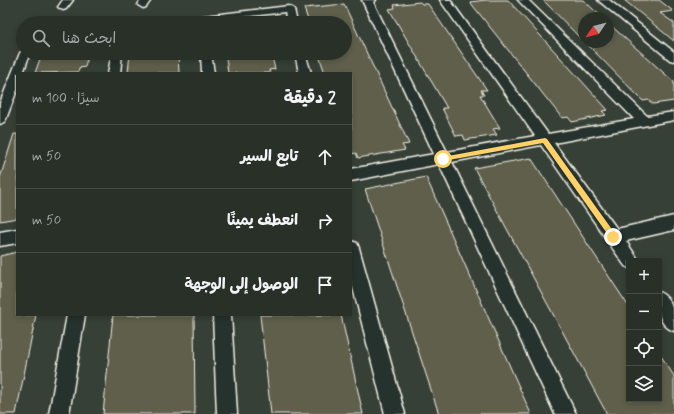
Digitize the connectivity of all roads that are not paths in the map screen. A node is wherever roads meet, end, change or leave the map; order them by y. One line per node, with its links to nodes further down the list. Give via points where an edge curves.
1 (370, 0): 21 (street, via 367,0)
2 (445, 0): 20 (street)
3 (523, 0): 19 (street)
4 (603, 0): 7 (street)
5 (230, 16): 6 (street, via 289,9)
6 (290, 16)
7 (674, 58)
8 (22, 60): 12 (street)
9 (116, 60): 13 (street)
10 (207, 60): 14 (street)
11 (302, 60): 15 (street)
12 (18, 72)
13 (114, 72)
14 (208, 72)
15 (305, 72)
16 (16, 77): 18 (street)
17 (674, 116): 19 (street)
18 (0, 119)
19 (644, 122): 20 (street)
20 (545, 140): 21 (street); 25 (street)
21 (443, 159): 22 (street); 36 (street)
22 (352, 175)
23 (674, 223): 25 (street)
24 (16, 236): 26 (street)
25 (613, 237): 28 (street)
26 (0, 239)
27 (352, 252): 35 (street)
28 (628, 258)
29 (662, 305): 32 (street)
30 (76, 316): 33 (street)
31 (222, 316): 34 (street)
32 (674, 322)
33 (59, 414)
34 (227, 414)
35 (395, 414)
36 (566, 414)

